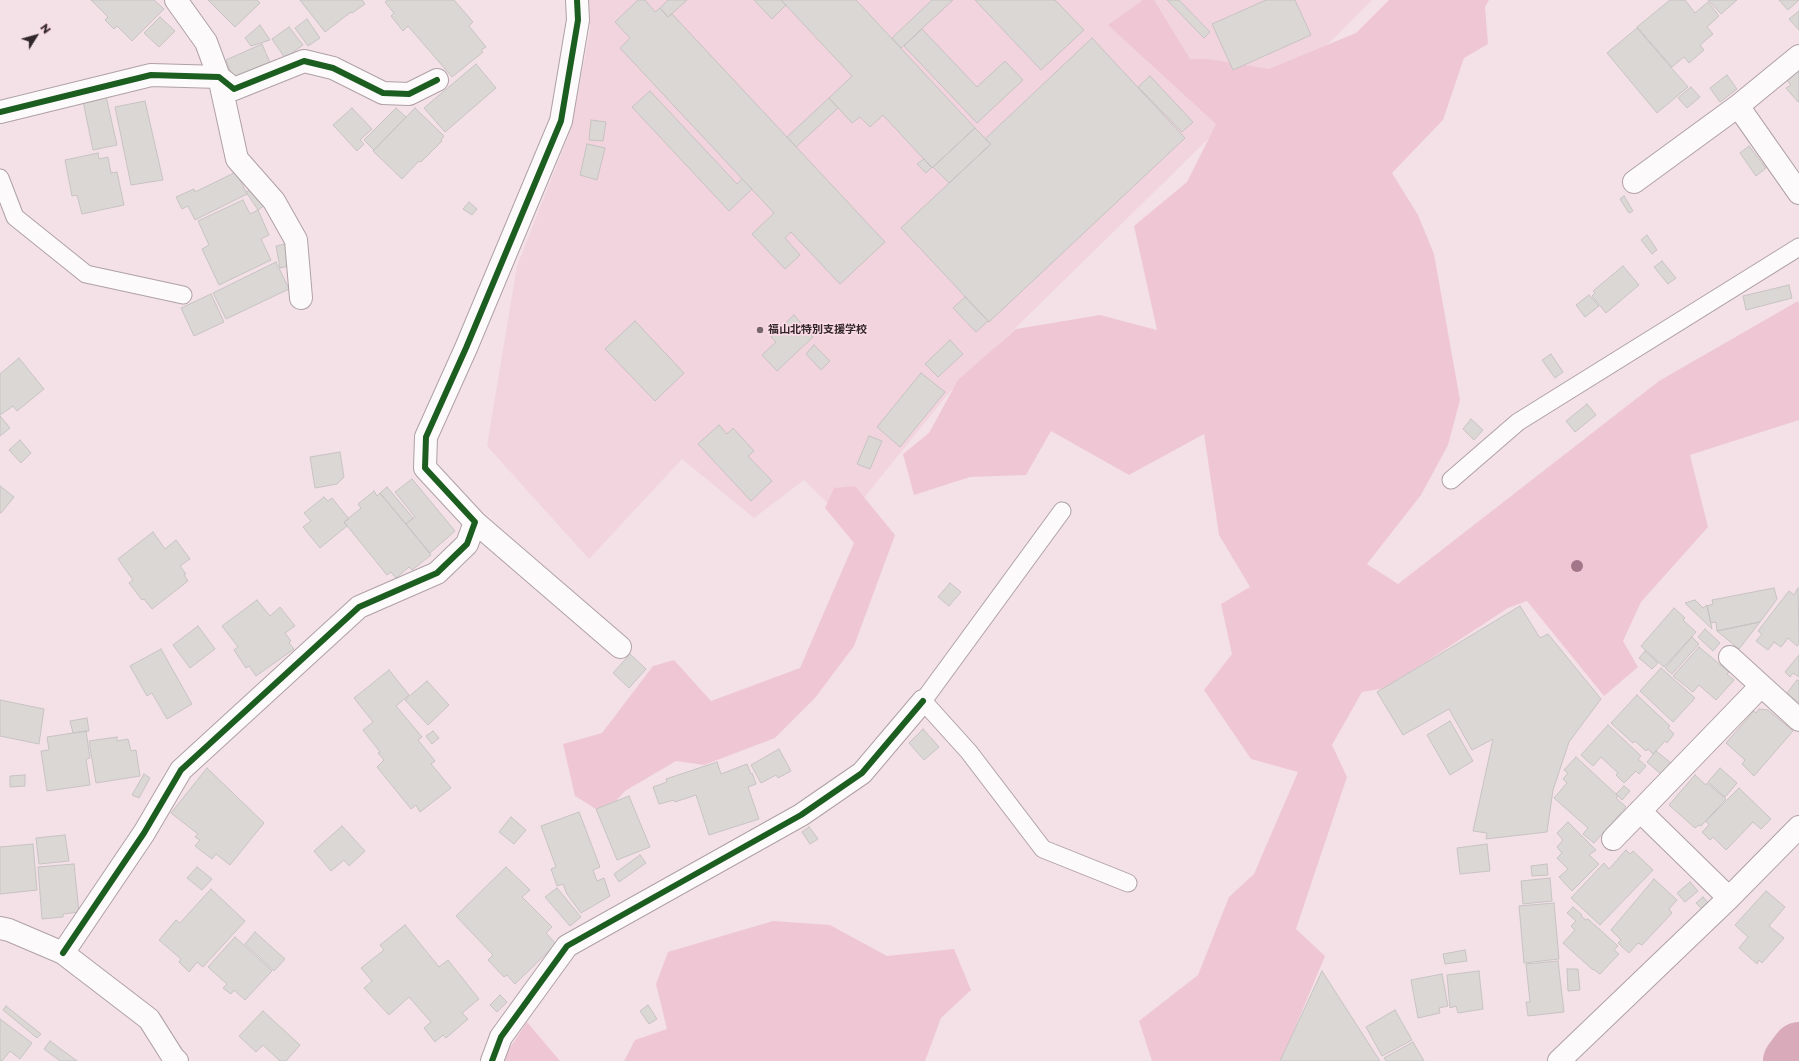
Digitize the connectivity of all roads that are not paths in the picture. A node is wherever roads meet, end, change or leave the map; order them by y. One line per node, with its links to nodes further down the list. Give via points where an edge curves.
1 (176, 0): 4 (street, via 206,42)
2 (577, 0): 16 (street, via 578,20 561,121 426,437 425,468)
3 (1799, 56): 6 (street)
4 (220, 77): 5 (street, via 234,89 304,61 333,68 383,93 409,94); 7 (street, via 151,75); 13 (street, via 238,159 274,201 296,240)
5 (437, 80)
6 (1738, 106): 9 (street); 10 (street)
7 (0, 112)
8 (0, 178): 12 (lane, via 15,218 86,274)
9 (1634, 182)
10 (1799, 193)
11 (1799, 247): 14 (lane, via 1518,422)
12 (183, 295)
13 (301, 298)
14 (1451, 480)
15 (1062, 511): 20 (lane)
16 (475, 522): 17 (street); 28 (street, via 467,544 437,573 358,608 181,770 144,833)
17 (620, 647)
18 (1730, 657): 19 (street)
19 (1761, 686): 21 (street); 22 (street)
20 (923, 701): 25 (lane, via 969,752 1043,849); 30 (street, via 862,773 801,815 567,946 501,1037)
21 (1799, 720)
22 (1640, 811): 24 (street); 26 (street)
23 (1799, 827): 26 (street)
24 (1613, 840)
25 (1128, 883)
26 (1729, 898): 31 (street)
27 (0, 928): 28 (street)
28 (64, 953): 29 (street, via 148,1019)
29 (173, 1060)
30 (492, 1061)
31 (1559, 1061)

